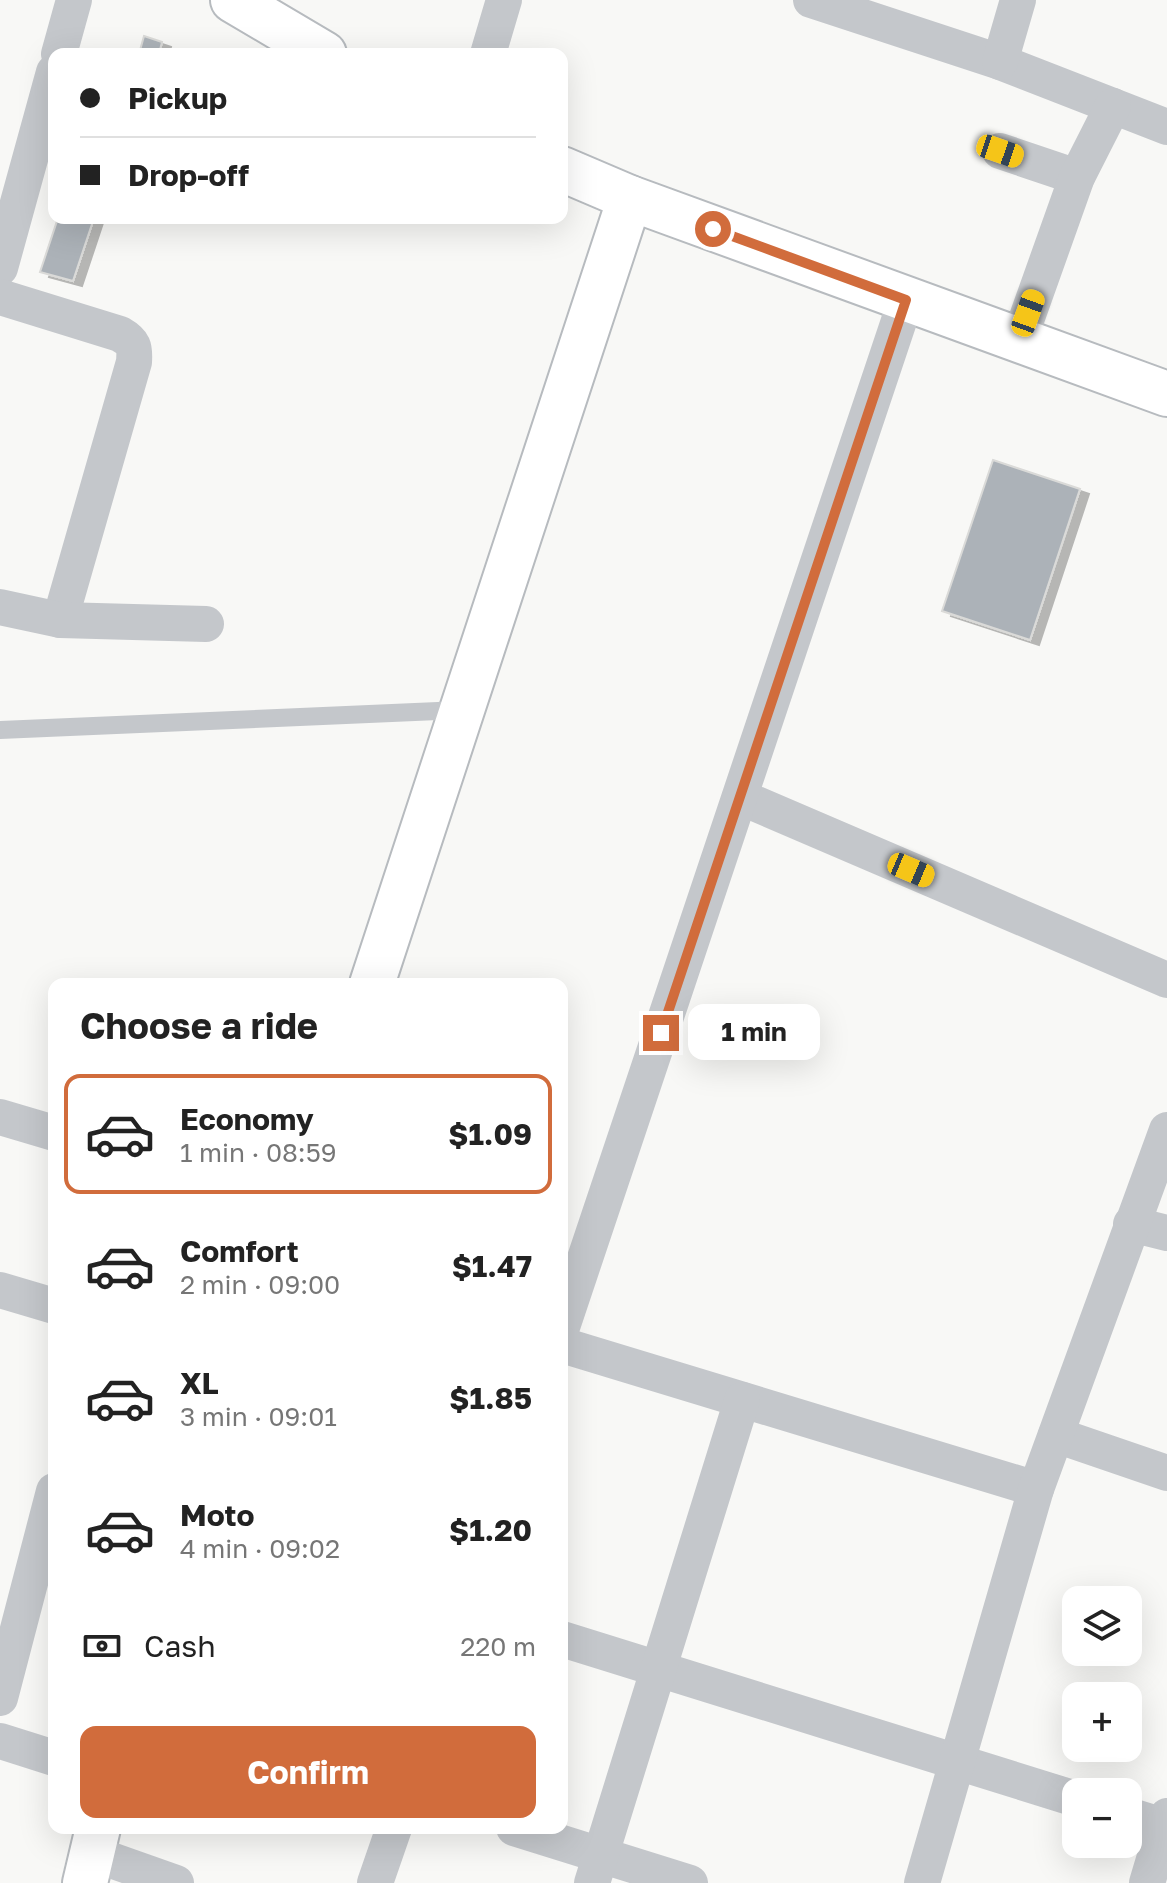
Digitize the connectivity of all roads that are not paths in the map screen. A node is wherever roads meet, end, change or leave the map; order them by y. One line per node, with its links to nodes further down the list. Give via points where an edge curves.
1 (74, 0): 6 (street)
2 (233, 0): 7 (street)
3 (504, 0): 8 (street)
4 (811, 0): 9 (street)
5 (1018, 0): 9 (street)
6 (61, 48)
7 (314, 48)
8 (490, 48)
9 (1000, 62): 11 (street)
10 (48, 94): 17 (street)
11 (1113, 106): 12 (street); 15 (street)
12 (1167, 127)
13 (1000, 151): 15 (street)
14 (568, 172): 16 (street)
15 (1077, 177): 20 (street)
16 (630, 198): 19 (street); 25 (street)
17 (0, 268)
18 (0, 297): 23 (street, via 120,334 135,348)
19 (906, 300): 20 (street); 27 (street)
20 (1019, 340): 21 (street)
21 (1167, 394)
22 (0, 607): 23 (street)
23 (60, 620): 24 (street)
24 (206, 624)
25 (461, 710): 26 (lane); 28 (street)
26 (0, 730)
27 (740, 797): 29 (street); 37 (street)
28 (374, 978)
29 (1167, 980)
30 (0, 1117): 32 (street)
31 (1167, 1130): 33 (street)
32 (48, 1131)
33 (1131, 1224): 34 (street); 40 (street)
34 (1167, 1233)
35 (0, 1290): 36 (street)
36 (48, 1304)
37 (568, 1309)
38 (568, 1347): 39 (street)
39 (742, 1400): 42 (street); 45 (street)
40 (1056, 1435): 41 (street); 42 (street)
41 (1167, 1473)
42 (1036, 1489): 49 (street)
43 (48, 1514): 46 (street)
44 (568, 1641): 45 (street)
45 (659, 1668): 49 (street); 56 (street)
46 (0, 1698)
47 (0, 1741): 48 (street)
48 (48, 1756)
49 (957, 1762): 50 (street); 60 (street)
50 (1062, 1795)
51 (1142, 1818): 52 (street)
52 (1166, 1823): 61 (street)
53 (392, 1834): 58 (street)
54 (526, 1834): 56 (street)
55 (91, 1855): 57 (street)
56 (596, 1870): 59 (street)
57 (176, 1883)
58 (375, 1883)
59 (690, 1883)
60 (922, 1883)
61 (1147, 1883)

